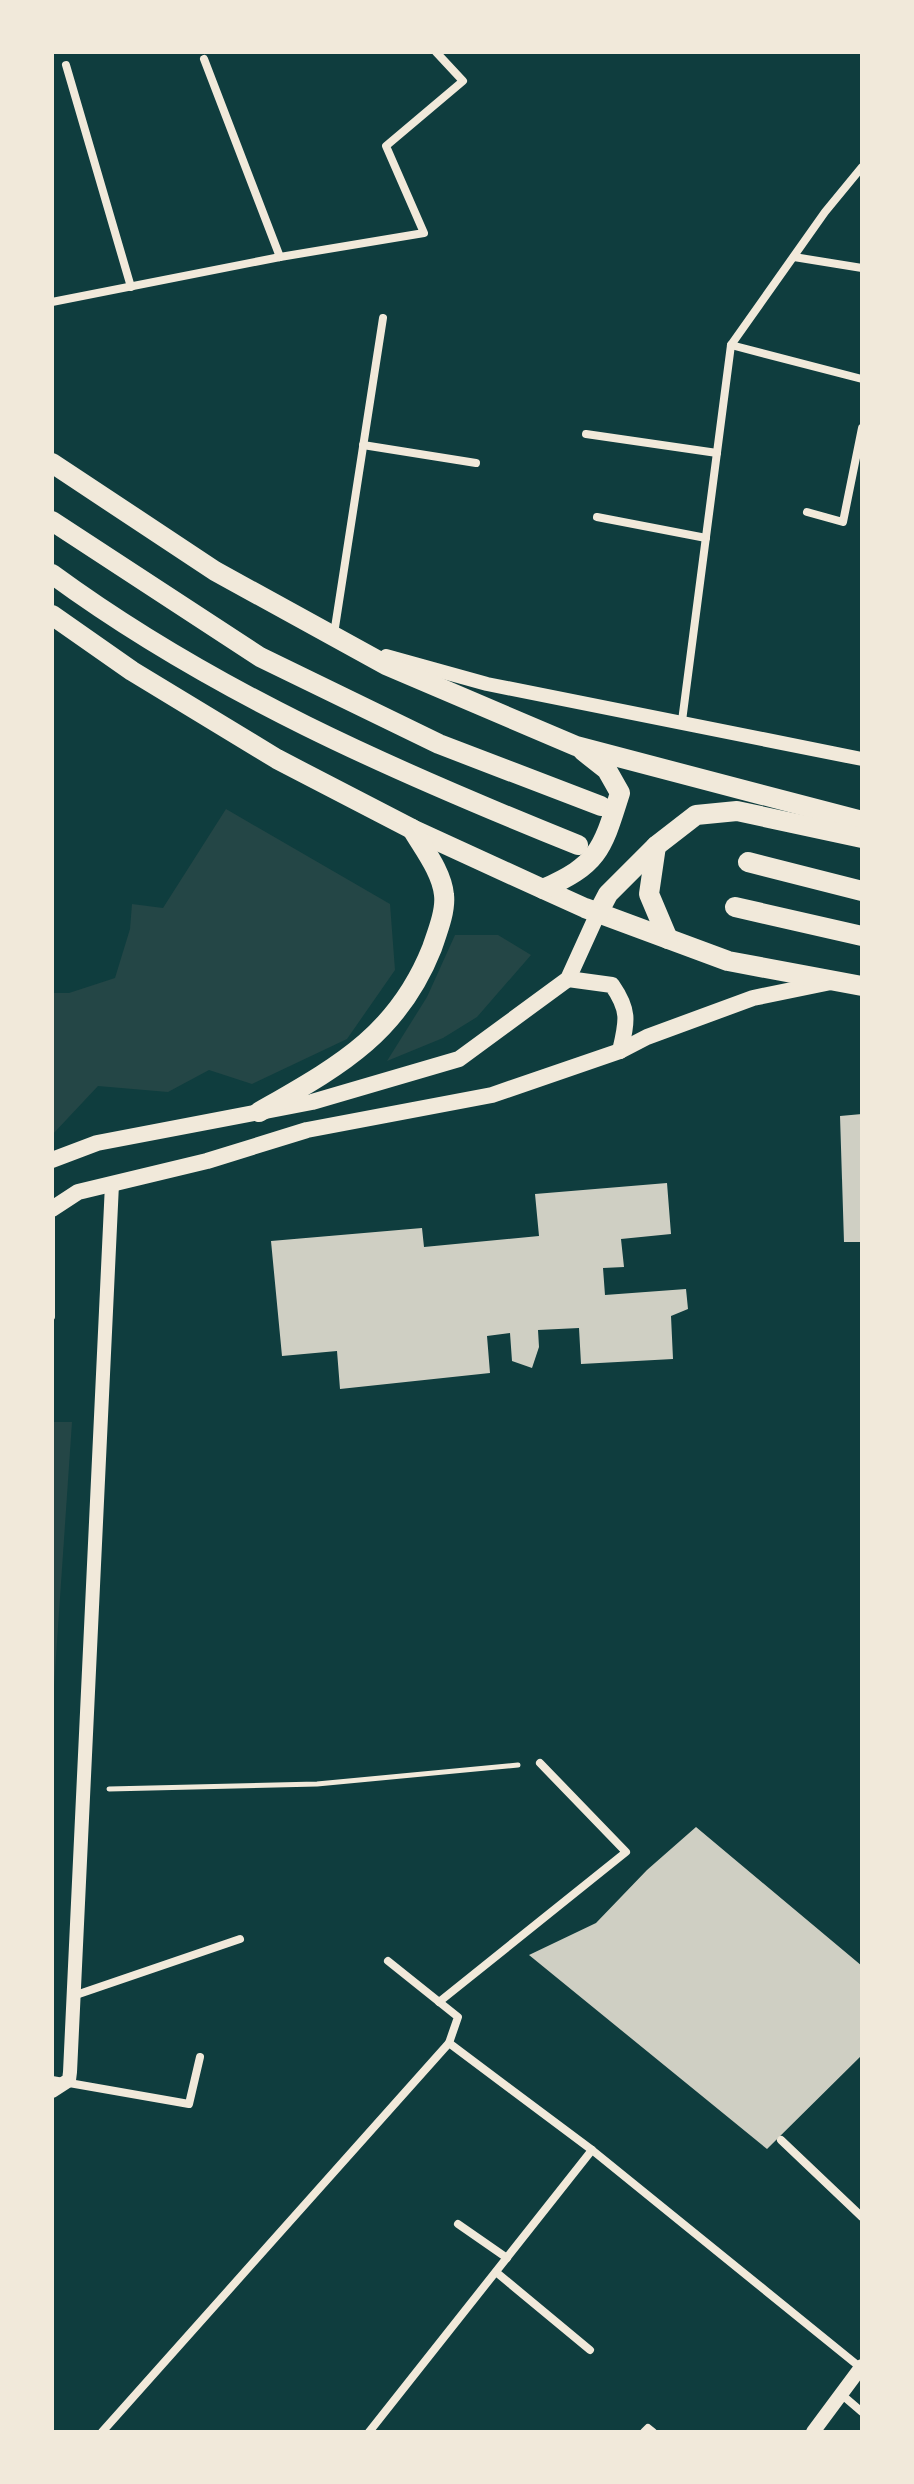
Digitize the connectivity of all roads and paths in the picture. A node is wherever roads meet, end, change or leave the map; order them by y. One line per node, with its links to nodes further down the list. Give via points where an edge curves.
1 (436, 52): 5 (street, via 463,81 386,146 424,233)
2 (204, 59): 5 (street)
3 (66, 65): 8 (street)
4 (862, 167): 6 (street)
5 (280, 257): 8 (street)
6 (794, 257): 7 (street); 11 (street)
7 (862, 268)
8 (131, 287): 9 (street)
9 (52, 302)
10 (383, 318): 15 (street)
11 (731, 345): 12 (street); 16 (street)
12 (862, 379)
13 (862, 428): 19 (street, via 843,522)
14 (586, 434): 16 (street)
15 (363, 445): 18 (street); 25 (street)
16 (717, 453): 22 (street)
17 (52, 463): 25 (main road, via 215,571)
18 (476, 463)
19 (807, 512)
20 (597, 517): 22 (street)
21 (52, 521): 30 (main road, via 260,657 439,744)
22 (706, 538): 27 (street)
23 (52, 574): 34 (main road, via 240,694 425,784)
24 (52, 615): 32 (main road, via 132,671 277,759)
25 (333, 636): 26 (main road)
26 (354, 648): 27 (street, via 487,684); 28 (main road)
27 (682, 721): 29 (street)
28 (576, 746): 31 (main road); 37 (main road, via 607,770 620,793 603,845 578,873)
29 (862, 759)
30 (601, 806)
31 (862, 821)
32 (412, 829): 37 (main road); 47 (main road, via 444,895 425,964 395,1016 340,1065)
33 (862, 838): 35 (main road, via 737,811 696,815)
34 (578, 845)
35 (656, 846): 40 (main road, via 608,894); 42 (main road, via 649,894)
36 (748, 862): 38 (main road)
37 (543, 889): 40 (main road)
38 (862, 891)
39 (735, 907): 41 (main road)
40 (598, 913): 42 (main road); 43 (main road)
41 (862, 936)
42 (668, 939): 44 (main road, via 728,961)
43 (568, 979): 46 (main road, via 612,985 624,1003 627,1022); 47 (main road, via 459,1059)
44 (837, 981): 45 (main road); 46 (main road, via 753,998)
45 (862, 986)
46 (620, 1051): 49 (main road, via 492,1095 307,1130)
47 (259, 1112): 48 (main road, via 97,1143)
48 (52, 1160)
49 (112, 1184): 50 (main road, via 78,1192); 53 (street)
50 (52, 1209): 51 (lane)
51 (52, 1317)
52 (540, 1763): 53 (path, via 317,1784); 57 (street, via 626,1852)
53 (84, 1790): 56 (street)
54 (240, 1939): 56 (street)
55 (388, 1961): 57 (street)
56 (73, 1996): 61 (street)
57 (439, 2002): 58 (street, via 458,2017)
58 (449, 2043): 64 (street); 73 (street)
59 (200, 2057): 61 (street, via 189,2104)
60 (52, 2080): 61 (street)
61 (69, 2080): 62 (street)
62 (52, 2091)
63 (781, 2140): 65 (street)
64 (592, 2150): 67 (street); 70 (street)
65 (862, 2217)
66 (458, 2224): 67 (street)
67 (507, 2258): 68 (street)
68 (496, 2272): 69 (street); 74 (street)
69 (590, 2350)
70 (861, 2367): 71 (street)
71 (841, 2394): 72 (street); 77 (street)
72 (862, 2412)
73 (102, 2432)
74 (369, 2432)
75 (644, 2432): 76 (street)
76 (653, 2432)
77 (813, 2432)

